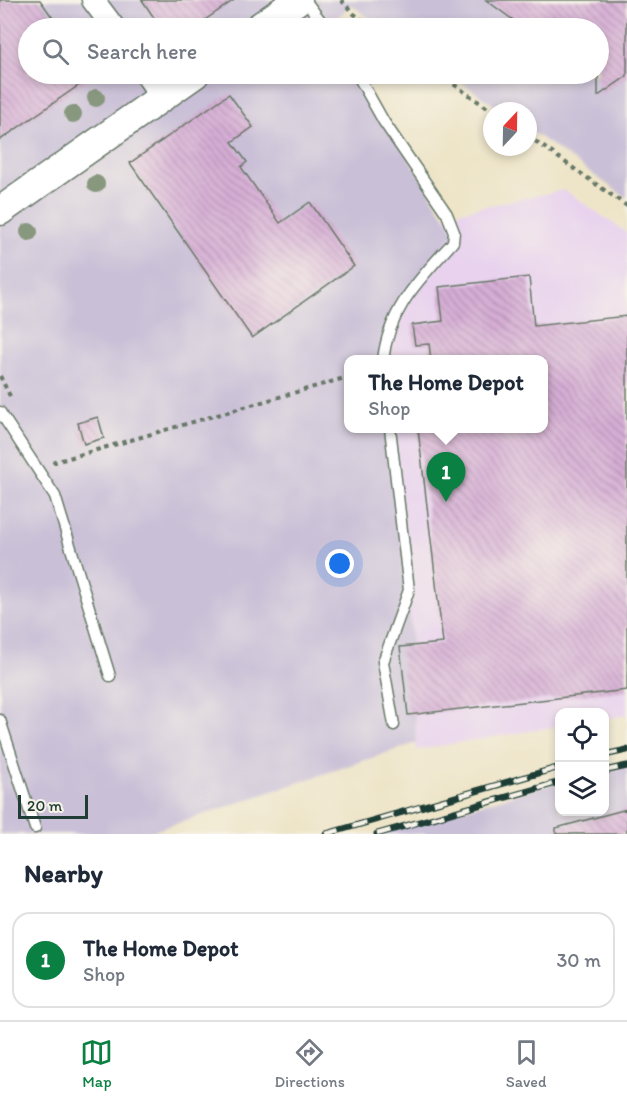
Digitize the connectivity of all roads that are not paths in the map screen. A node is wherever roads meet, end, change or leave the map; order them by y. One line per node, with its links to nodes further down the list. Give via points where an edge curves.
1 (93, 0): 4 (street)
2 (298, 0): 5 (street)
3 (305, 0): 6 (lane)
4 (106, 18)
5 (272, 18)
6 (318, 18)
7 (153, 84): 10 (street)
8 (181, 84): 10 (street)
9 (363, 84): 12 (lane, via 447,214 454,232 453,242 406,295 386,338)
10 (162, 97): 11 (street)
11 (0, 211)
12 (384, 355)
13 (0, 412): 15 (lane, via 55,496)
14 (390, 433): 17 (lane, via 409,590 383,662)
15 (110, 676)
16 (0, 720): 18 (lane)
17 (394, 725)
18 (35, 828)

